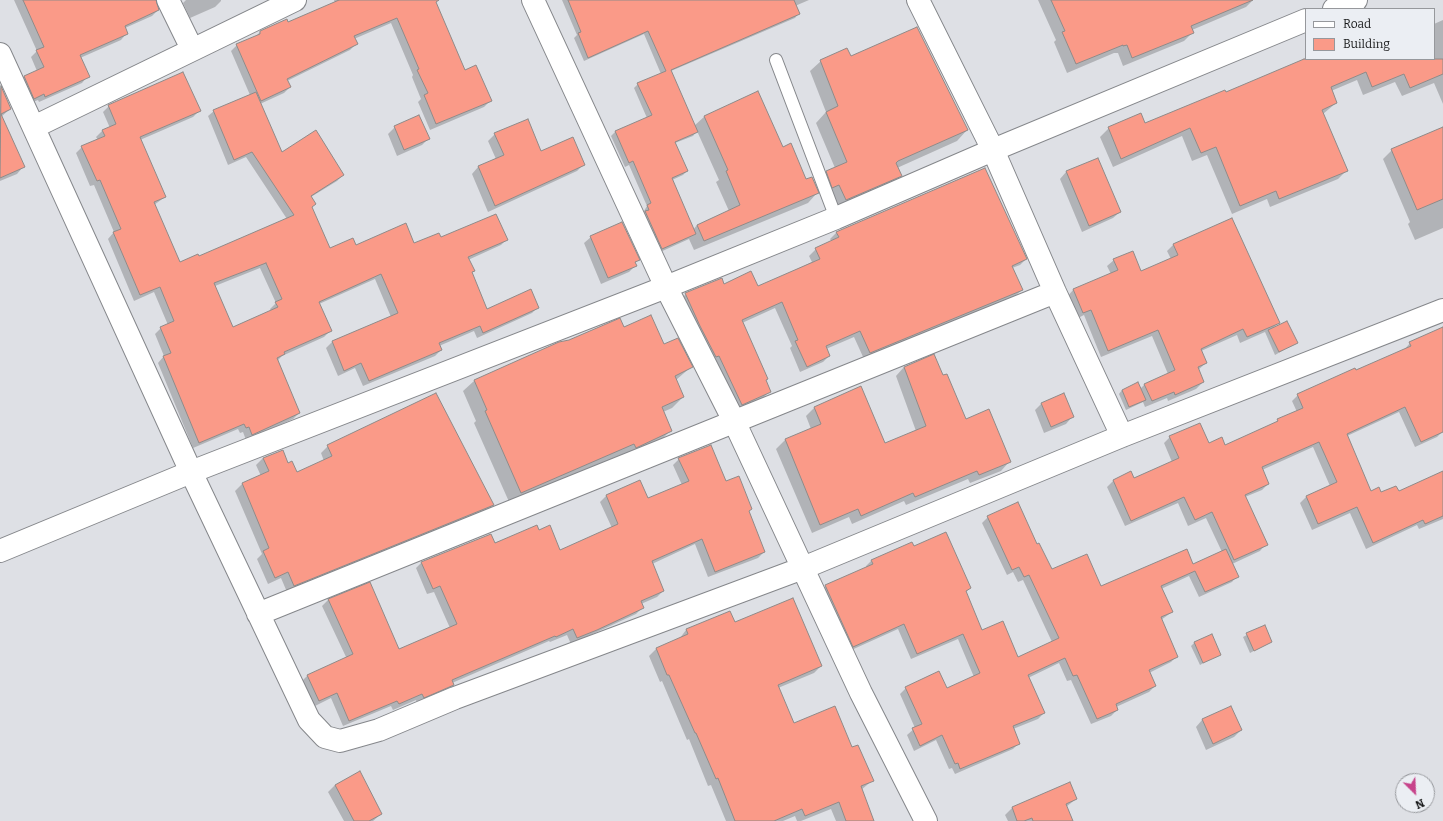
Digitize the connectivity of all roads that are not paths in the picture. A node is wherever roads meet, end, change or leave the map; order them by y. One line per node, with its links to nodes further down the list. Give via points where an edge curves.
1 (168, 0): 8 (street)
2 (295, 0): 8 (street)
3 (533, 0): 14 (street)
4 (918, 0): 12 (street)
5 (1356, 0): 6 (street)
6 (1336, 8)
7 (1305, 20): 12 (street)
8 (192, 49): 11 (street)
9 (0, 54): 11 (street)
10 (776, 60): 13 (lane)
11 (34, 127): 19 (street, via 68,207)
12 (993, 150): 13 (street); 15 (street)
13 (836, 218): 14 (street)
14 (666, 287): 17 (street); 19 (street)
15 (1056, 292): 17 (street); 18 (street)
16 (1443, 310): 18 (street)
17 (734, 422): 21 (street); 22 (street)
18 (1122, 436): 21 (street)
19 (191, 472): 20 (street); 22 (street)
20 (0, 551)
21 (803, 568): 22 (street, via 454,698 379,730 340,741 325,737 309,720); 23 (street, via 861,693)
22 (258, 614)
23 (926, 821)

